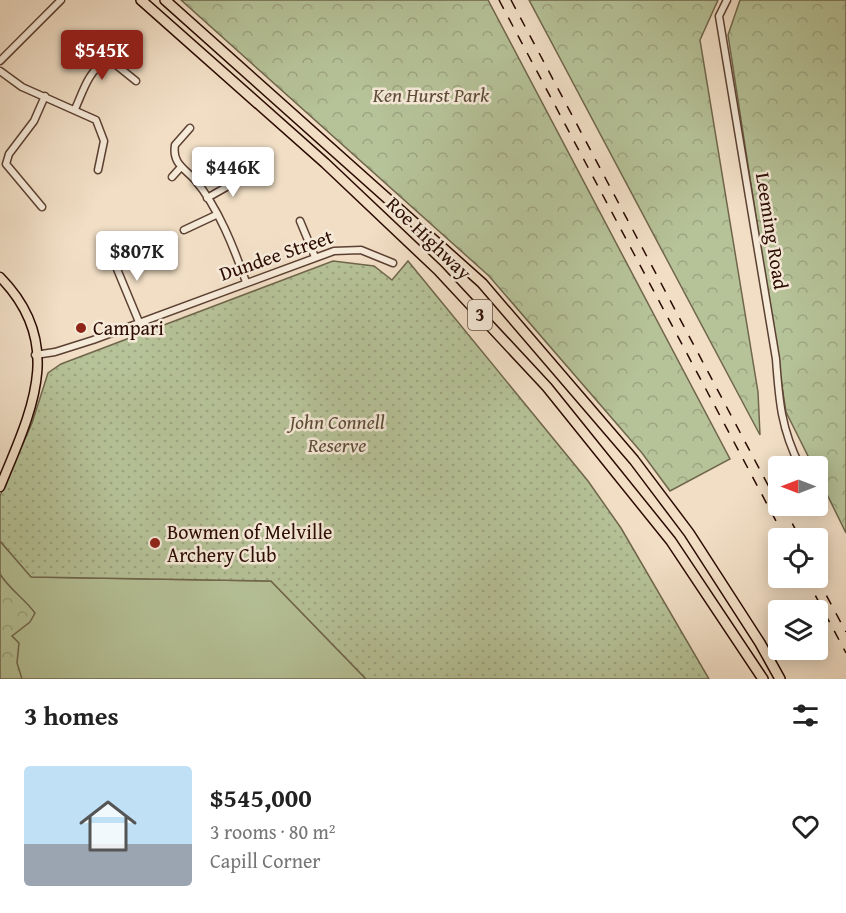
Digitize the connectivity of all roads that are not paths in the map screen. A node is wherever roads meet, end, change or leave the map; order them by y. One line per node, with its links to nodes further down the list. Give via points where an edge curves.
1 (61, 0): 5 (street)
2 (141, 0): 31 (highway, Roe Highway / 3, via 325,163 438,270 547,387 671,541)
3 (165, 0): 32 (highway, Roe Highway / 3, via 482,283 634,460 689,533)
4 (727, 0): 28 (street, Leeming Road, via 719,16 776,359 779,406 786,439)
5 (0, 61)
6 (0, 71): 8 (street)
7 (136, 81): 9 (street, via 105,61 90,77)
8 (45, 96): 9 (street); 16 (street, via 6,164)
9 (75, 109): 12 (street, via 96,120 104,134)
10 (190, 128): 11 (street, via 175,145 175,160)
11 (181, 167): 13 (street); 15 (street)
12 (98, 170)
13 (172, 177)
14 (246, 177): 15 (street)
15 (207, 198): 17 (street)
16 (42, 207)
17 (216, 215): 19 (street); 24 (street)
18 (300, 221): 21 (street)
19 (184, 230)
20 (112, 250): 26 (street)
21 (315, 256): 22 (street, Dundee Street, via 354,249); 24 (street, Dundee Street)
22 (393, 263)
23 (0, 277): 27 (main road, via 25,311 34,334)
24 (246, 282): 26 (street, Dundee Street)
25 (0, 283): 27 (main road, via 25,319)
26 (139, 322): 27 (street, Dundee Street, via 63,350)
27 (36, 355): 29 (main road, via 28,406); 30 (main road, via 35,398)
28 (795, 456)
29 (0, 476)
30 (0, 486)
31 (763, 679)
32 (780, 679)

